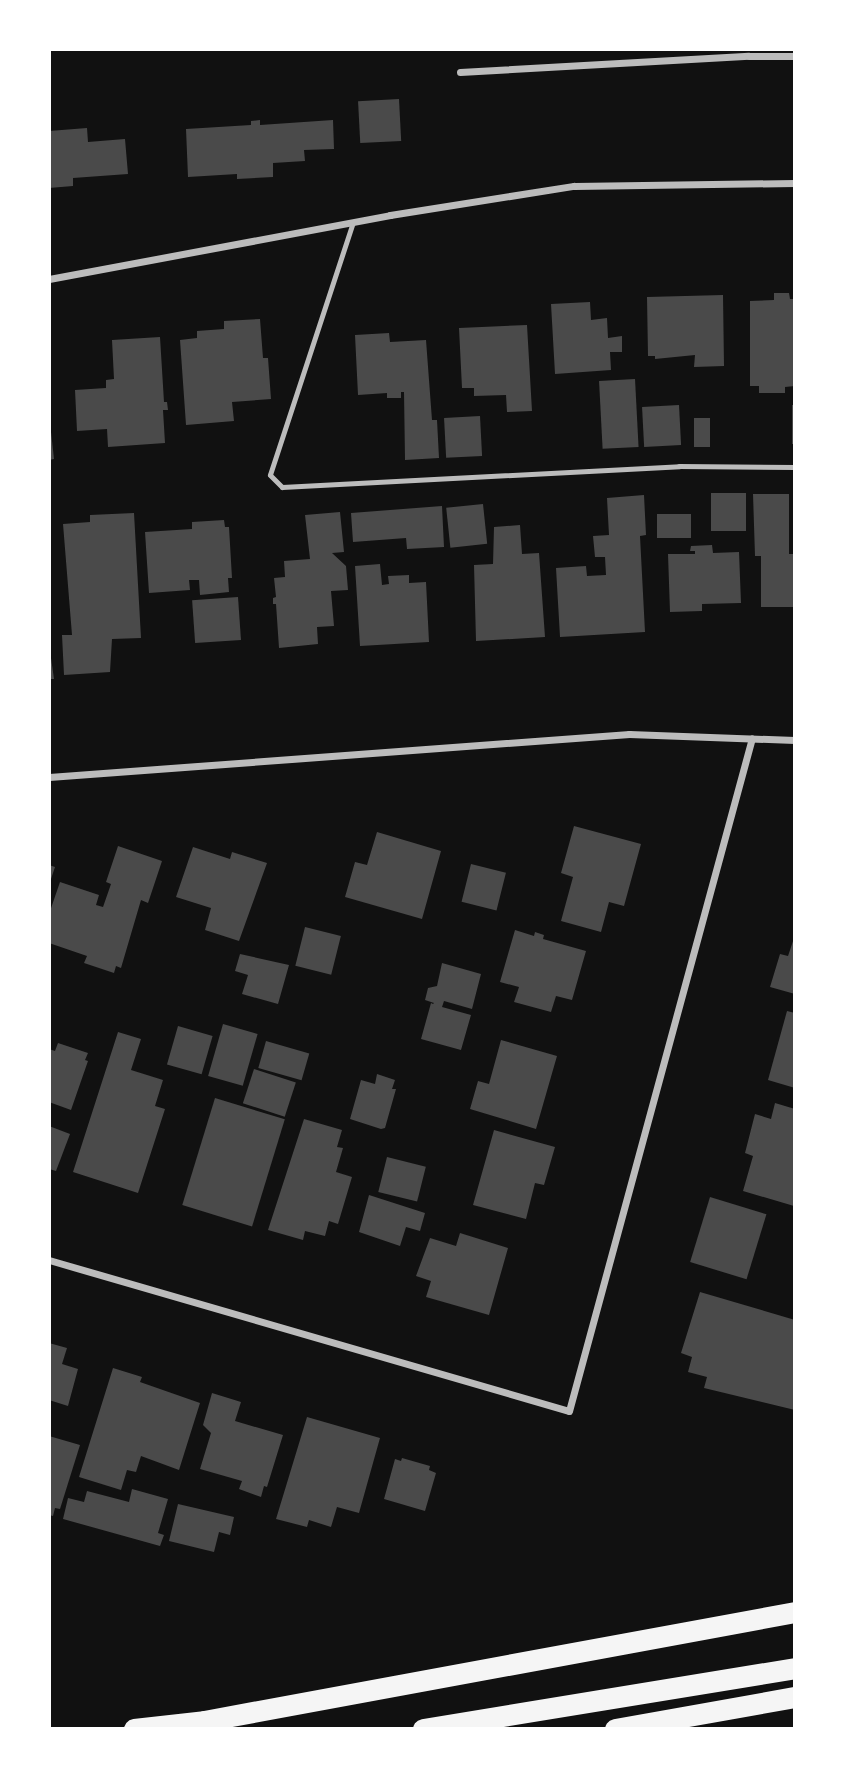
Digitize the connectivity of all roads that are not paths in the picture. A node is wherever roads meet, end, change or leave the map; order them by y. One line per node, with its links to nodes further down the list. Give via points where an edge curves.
1 (795, 56): 2 (street)
2 (460, 72)
3 (795, 183): 4 (street, via 574,186)
4 (353, 222): 5 (street); 6 (lane, via 270,475 282,487 679,466)
5 (49, 279)
6 (795, 467)
7 (752, 738): 8 (street); 9 (street, via 629,734); 10 (street, via 569,1411)
8 (795, 740)
9 (49, 777)
10 (49, 1260)
11 (795, 1612): 14 (highway, via 204,1721)
12 (795, 1668): 15 (highway)
13 (795, 1697): 16 (highway)
14 (134, 1729)
15 (423, 1729)
16 (615, 1729)

